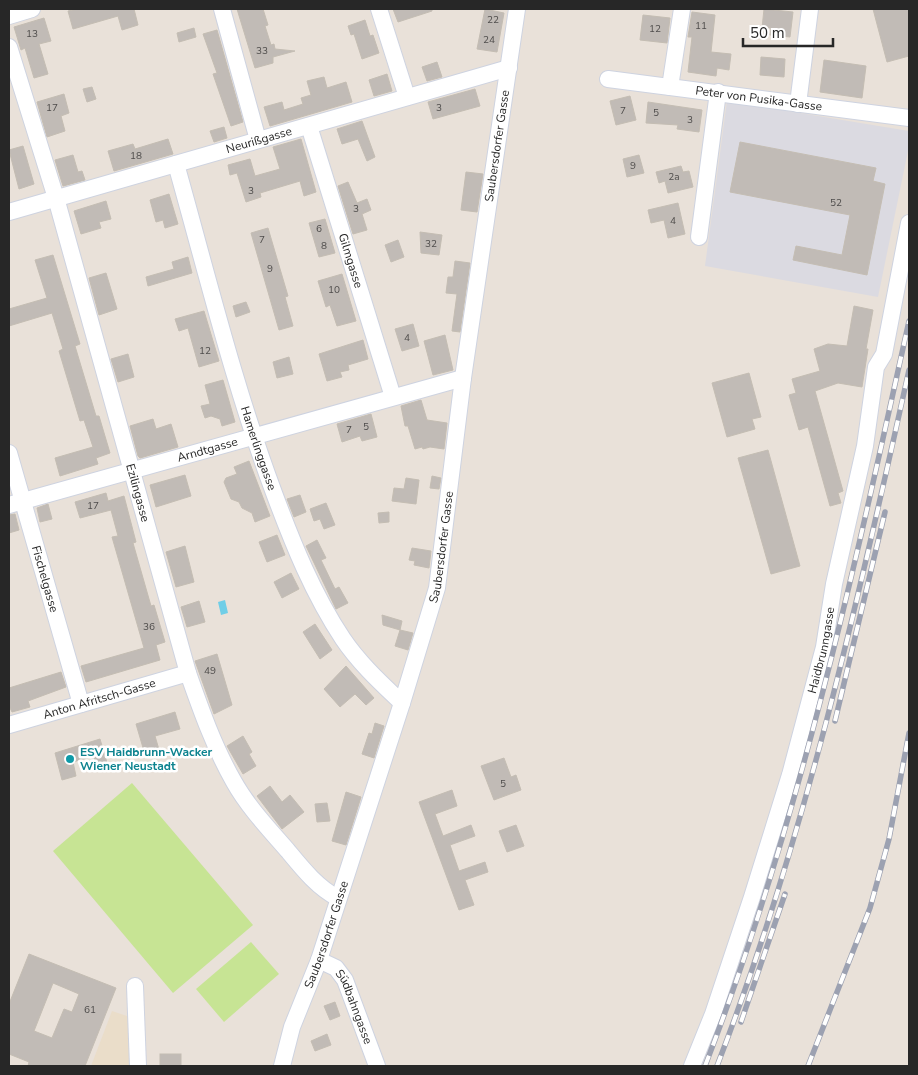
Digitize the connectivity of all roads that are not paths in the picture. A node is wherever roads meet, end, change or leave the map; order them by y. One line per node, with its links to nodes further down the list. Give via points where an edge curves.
1 (32, 9): 7 (street)
2 (222, 9): 17 (street)
3 (379, 9): 13 (street)
4 (517, 9): 9 (street, Saubersdorfer Gasse)
5 (682, 9): 11 (street)
6 (810, 9): 14 (street)
7 (9, 16)
8 (9, 47): 19 (street, Ezilingasse)
9 (509, 68): 13 (street, Neurißgasse); 23 (street, Saubersdorfer Gasse)
10 (608, 79): 11 (street, Peter von Pusika-Gasse)
11 (670, 87): 12 (street, Peter von Pusika-Gasse)
12 (718, 92): 14 (street, Peter von Pusika-Gasse); 22 (street)
13 (407, 97): 16 (street, Neurißgasse)
14 (798, 104): 15 (street, Peter von Pusika-Gasse)
15 (909, 118)
16 (309, 126): 17 (street, Neurißgasse); 24 (street, Gilmgasse)
17 (258, 140): 18 (street, Neurißgasse)
18 (176, 164): 19 (street, Neurißgasse); 25 (street, Hamerlinggasse)
19 (56, 198): 20 (street, Neurißgasse); 27 (street, Ezilingasse)
20 (9, 212)
21 (909, 222): 39 (street, Haidbrunngasse, via 884,354 876,367 865,446 834,584 824,647 790,775 752,897)
22 (699, 237)
23 (463, 378): 24 (street, Arndtgasse); 30 (street, Saubersdorfer Gasse, via 437,588)
24 (393, 397): 25 (street, Arndtgasse)
25 (253, 437): 27 (street, Arndtgasse); 30 (street, Hamerlinggasse, via 289,534 318,597 344,640 369,672)
26 (9, 453): 28 (street, Fischelgasse)
27 (132, 470): 28 (street, Arndtgasse); 29 (street, Ezilingasse)
28 (16, 503): 31 (street, Fischelgasse)
29 (188, 673): 31 (street, Anton Afritsch-Gasse); 33 (street, Ezilingasse, via 216,749 234,783 252,810 296,862 326,892)
30 (402, 702): 33 (street, Saubersdorfer Gasse)
31 (81, 704): 32 (street, Anton Afritsch-Gasse)
32 (9, 725)
33 (338, 898): 34 (street, Saubersdorfer Gasse)
34 (318, 960): 37 (street, Saubersdorfer Gasse, via 292,1028); 38 (street, Südbahngasse, via 336,968 345,980)
35 (135, 986): 36 (street)
36 (138, 1066)
37 (282, 1066)
38 (377, 1066)
39 (692, 1066)

